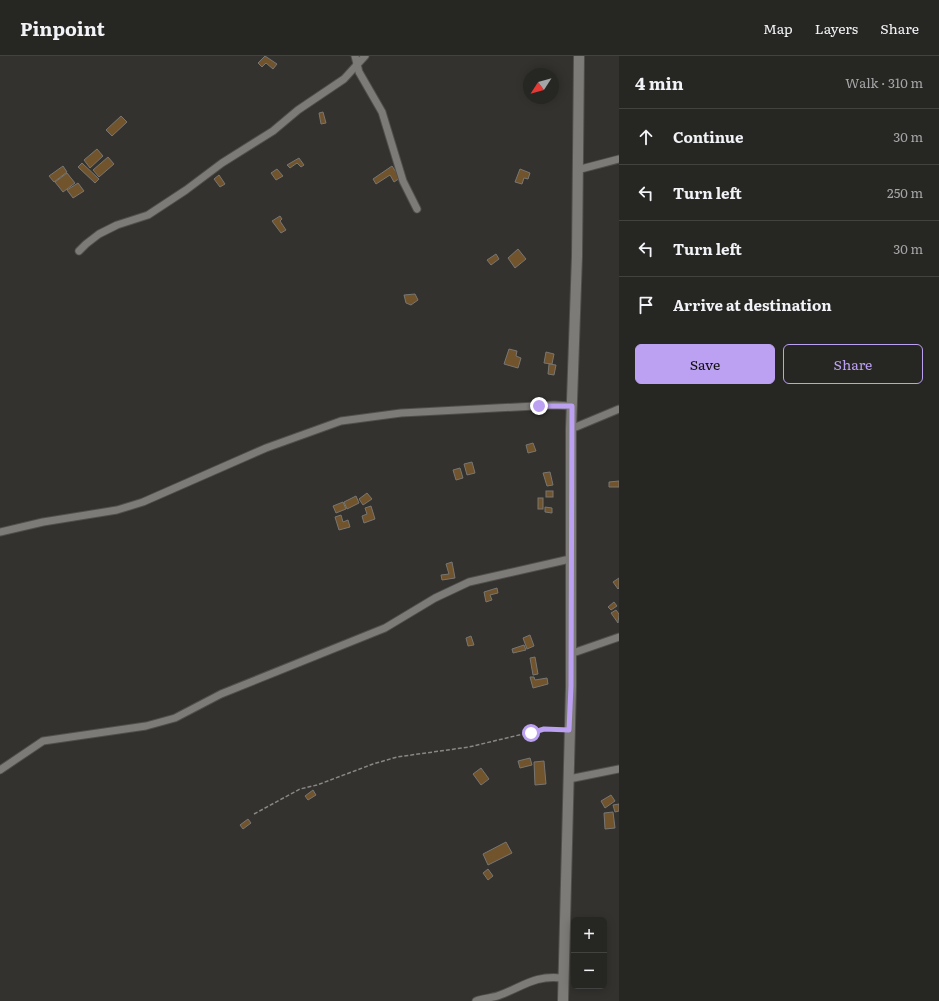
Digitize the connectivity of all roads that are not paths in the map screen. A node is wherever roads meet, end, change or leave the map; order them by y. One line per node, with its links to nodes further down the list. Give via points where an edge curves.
1 (355, 56): 4 (street)
2 (365, 56): 4 (street)
3 (578, 56): 6 (main road)
4 (357, 66): 7 (street, via 382,112 403,181); 8 (street, via 344,80 298,110 273,131 209,171 186,190 148,214 95,236)
5 (619, 159): 6 (street)
6 (577, 170): 9 (main road)
7 (417, 209)
8 (79, 251)
9 (572, 406): 11 (main road); 12 (street, via 401,413 342,421 266,448 143,502 117,510)
10 (619, 409): 11 (street)
11 (571, 429): 13 (main road)
12 (0, 532)
13 (570, 559): 15 (main road); 17 (street, via 469,582 435,598 385,628 227,692 175,718 146,726 43,741)
14 (619, 637): 15 (street)
15 (570, 654): 18 (main road)
16 (619, 769): 18 (street)
17 (0, 770)
18 (569, 779): 19 (main road)
19 (562, 978): 20 (street, via 542,977 499,996); 21 (main road)
20 (476, 1001)
21 (563, 1001)

